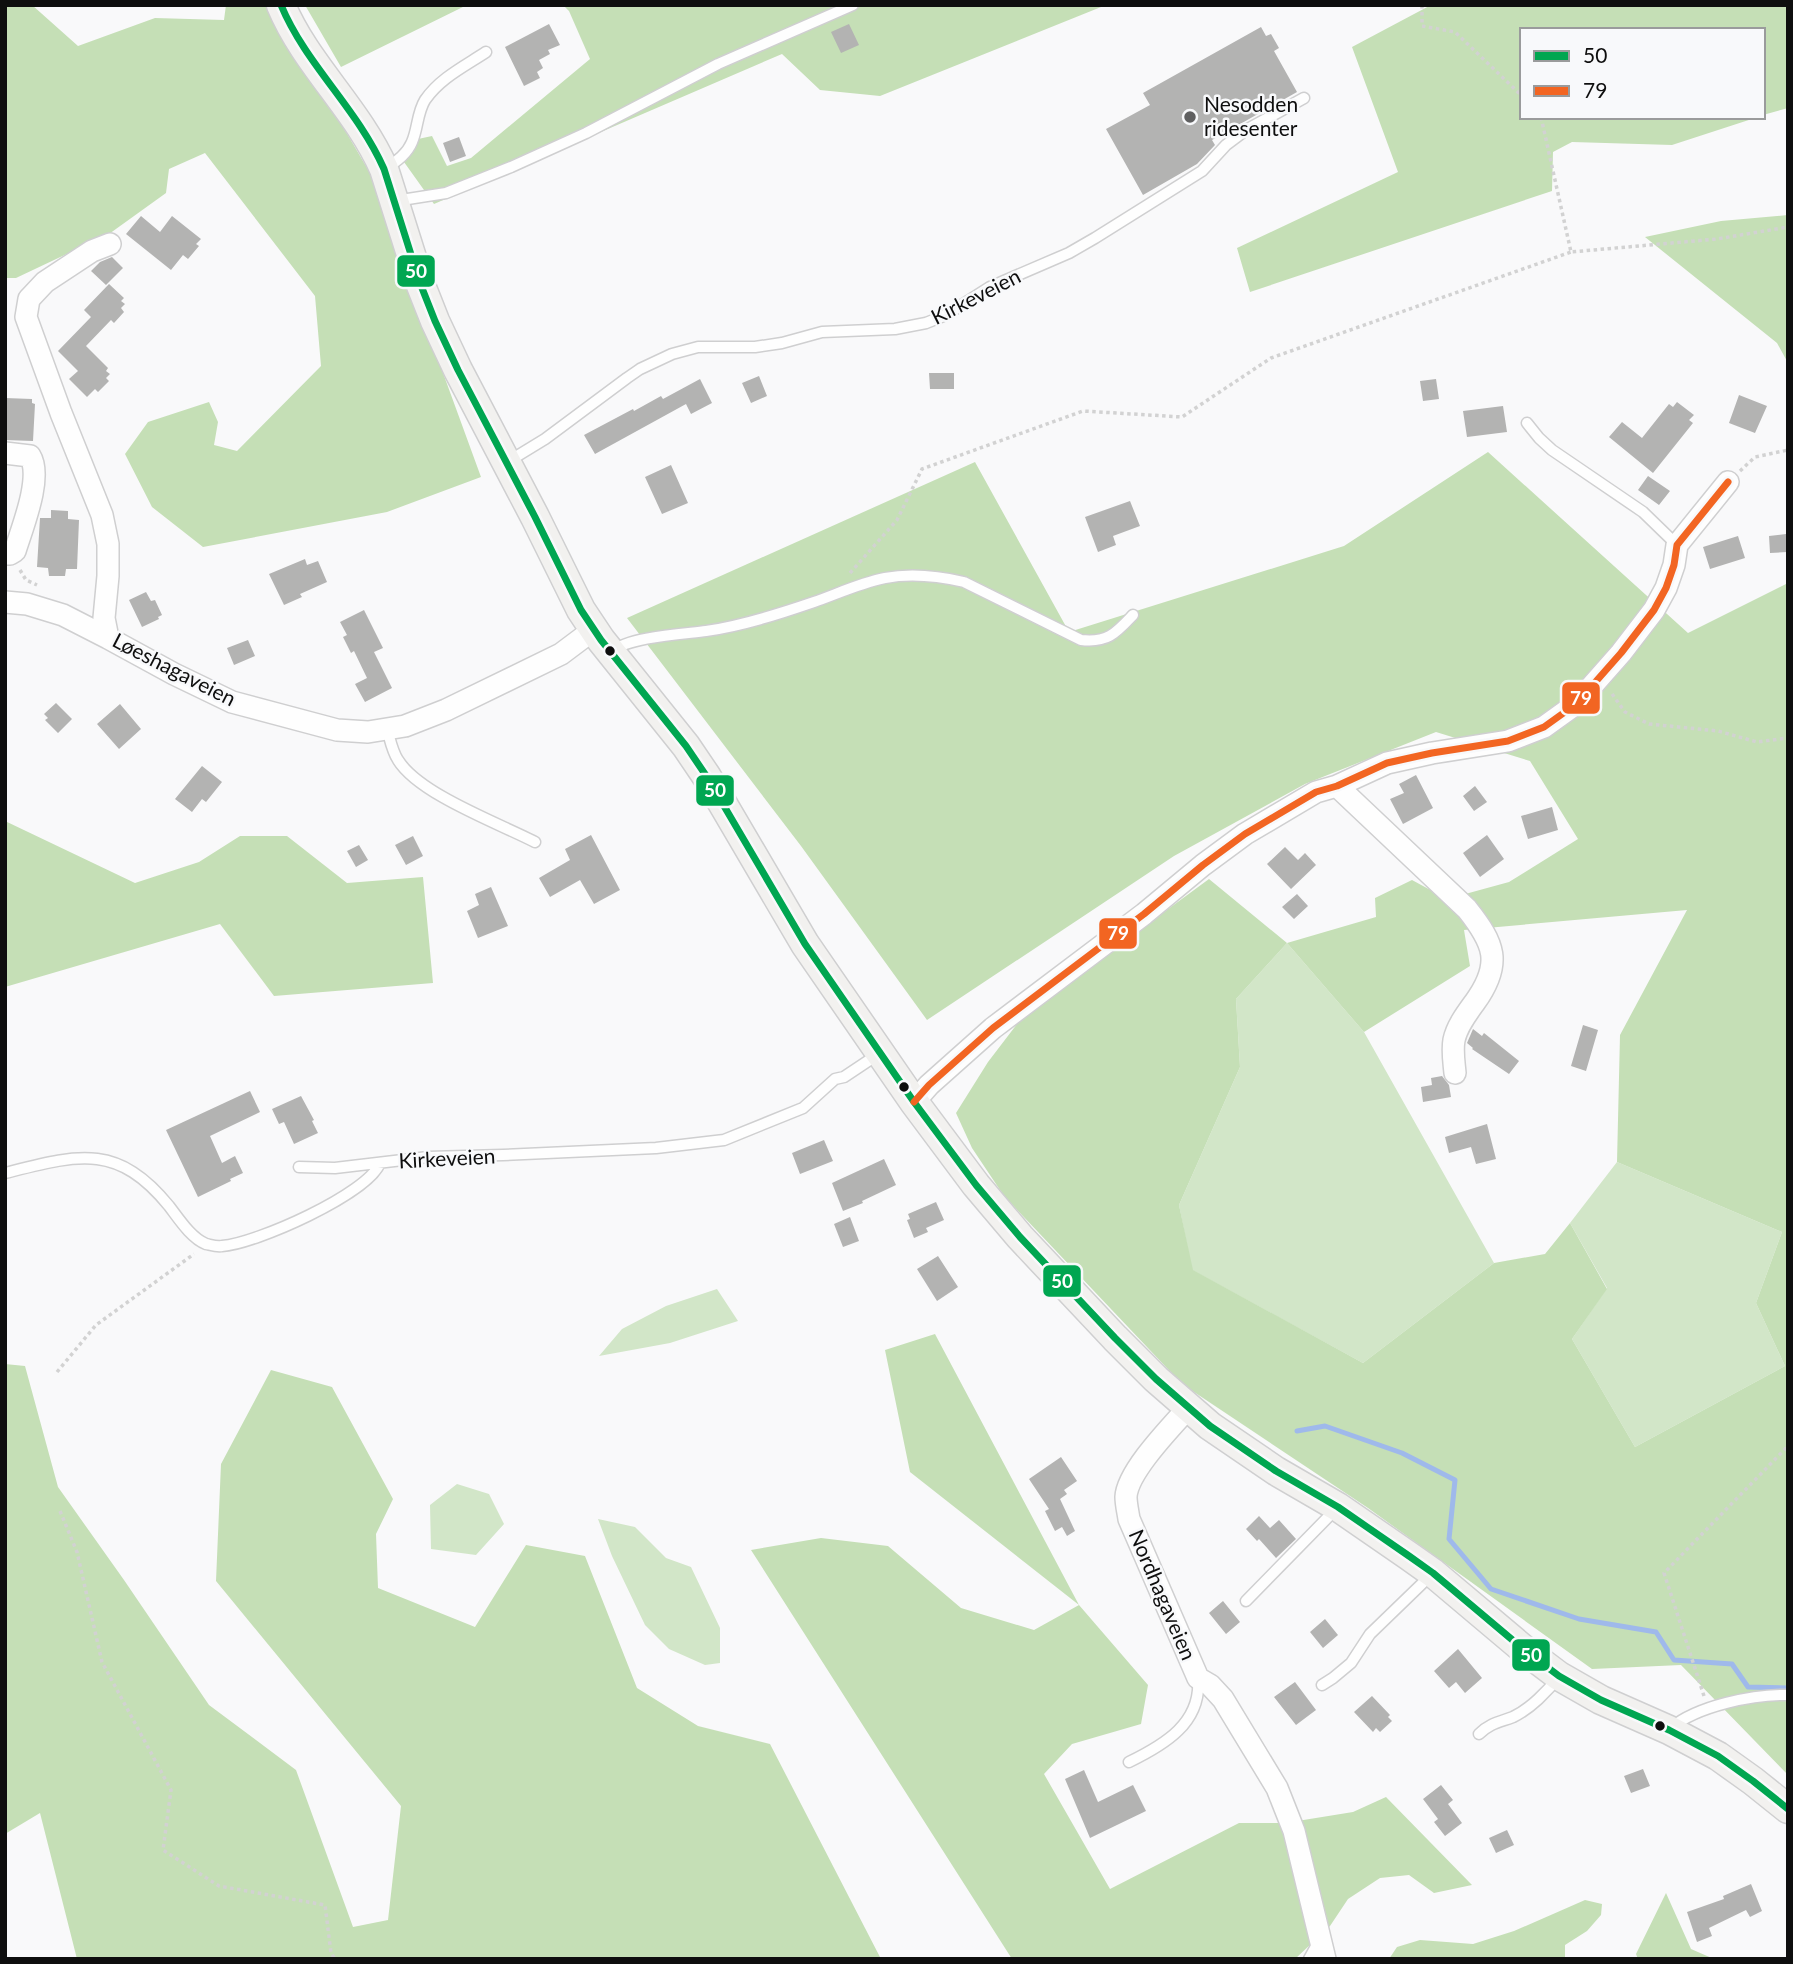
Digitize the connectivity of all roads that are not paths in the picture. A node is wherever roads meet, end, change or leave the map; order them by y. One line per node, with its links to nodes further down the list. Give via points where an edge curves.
1 (281, 5): 5 (main road, via 302,45 365,132)
2 (853, 5): 6 (lane, via 718,64 511,167 446,193)
3 (486, 52): 5 (lane, via 442,81 425,100 412,143)
4 (1304, 98): 10 (lane, Kirkeveien, via 1246,130 1202,171 1104,233 990,287 946,315 911,327 822,332 755,347 698,347 672,354 640,369)
5 (384, 169): 6 (main road)
6 (395, 201): 10 (main road, via 435,321)
7 (110, 244): 17 (street, via 45,282 26,308 102,515 108,544 104,618)
8 (1527, 423): 12 (lane, via 1552,450 1643,512)
9 (5, 453): 13 (street, via 30,456 34,466 31,496 15,551)
10 (506, 463): 16 (main road)
11 (1728, 482): 12 (street)
12 (1677, 545): 20 (street, via 1666,588 1654,610 1576,704 1544,727 1507,741 1387,763)
13 (8, 554)
14 (5, 602): 17 (street, Løeshagaveien, via 62,615)
15 (1133, 615): 18 (lane, via 1117,632 1090,641 1070,636 964,582 914,576 887,578 733,626 638,640)
16 (593, 630): 18 (main road); 19 (street, Løeshagaveien, via 561,654 481,693 426,718)
17 (108, 638): 19 (street, Løeshagaveien, via 232,702 337,730)
18 (611, 653): 22 (main road, via 708,777 805,944)
19 (387, 729): 21 (lane, via 400,764 425,786)
20 (1337, 786): 23 (street, via 1467,909 1487,938 1492,970 1454,1038); 24 (street, via 1316,792 1214,857 993,1028)
21 (535, 842)
22 (880, 1053): 24 (main road); 25 (lane, Kirkeveien, via 835,1079 803,1108 724,1140)
23 (1455, 1073)
24 (914, 1102): 28 (main road, via 1020,1237)
25 (380, 1163): 26 (lane); 27 (lane, Kirkeveien, via 367,1180 319,1210 222,1246 196,1237 157,1192 119,1164 75,1158)
26 (299, 1167)
27 (5, 1173)
28 (1188, 1408): 29 (main road, via 1238,1446); 33 (street, Nordhagaveien, via 1131,1479 1126,1496 1129,1519)
29 (1338, 1507): 30 (main road); 31 (lane)
30 (1433, 1573): 32 (main road); 34 (lane, via 1370,1634 1351,1663)
31 (1246, 1601)
32 (1559, 1676): 36 (main road); 37 (lane, via 1523,1711)
33 (1198, 1678): 38 (lane, via 1194,1709 1180,1730); 40 (street, Nordhagaveien, via 1223,1699 1277,1788 1294,1831)
34 (1322, 1685)
35 (1788, 1695): 36 (lane, via 1708,1709)
36 (1669, 1730): 39 (main road, via 1718,1756)
37 (1479, 1734)
38 (1129, 1762)
39 (1788, 1810)
40 (1323, 1948): 41 (lane, Nordhagaveien)
41 (1309, 1959)

